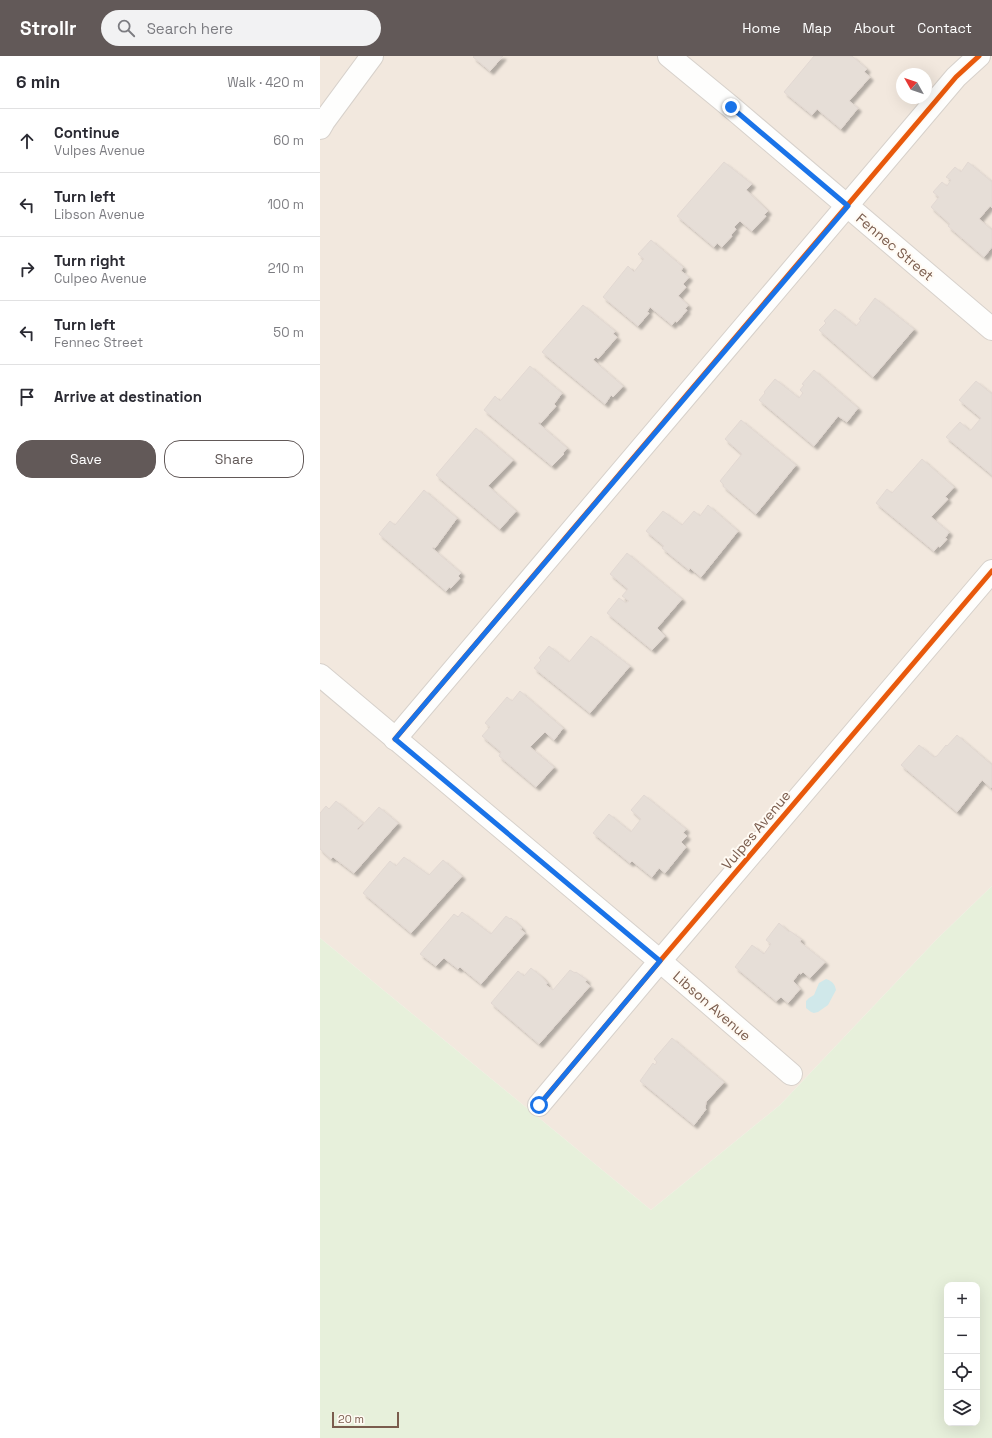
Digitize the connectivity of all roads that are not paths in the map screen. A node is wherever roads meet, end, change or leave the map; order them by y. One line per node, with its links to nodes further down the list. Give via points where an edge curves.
1 (372, 56): 4 (street)
2 (669, 56): 5 (street, Fennec Street)
3 (979, 56): 5 (street, via 956,77)
4 (320, 128)
5 (848, 206): 6 (street, Fennec Street); 9 (street)
6 (992, 329)
7 (992, 571): 10 (street, Vulpes Avenue)
8 (320, 675): 9 (street, Libson Avenue)
9 (395, 739): 10 (street, Libson Avenue)
10 (660, 961): 11 (street, Libson Avenue); 12 (street, Vulpes Avenue)
11 (791, 1074)
12 (539, 1105)

